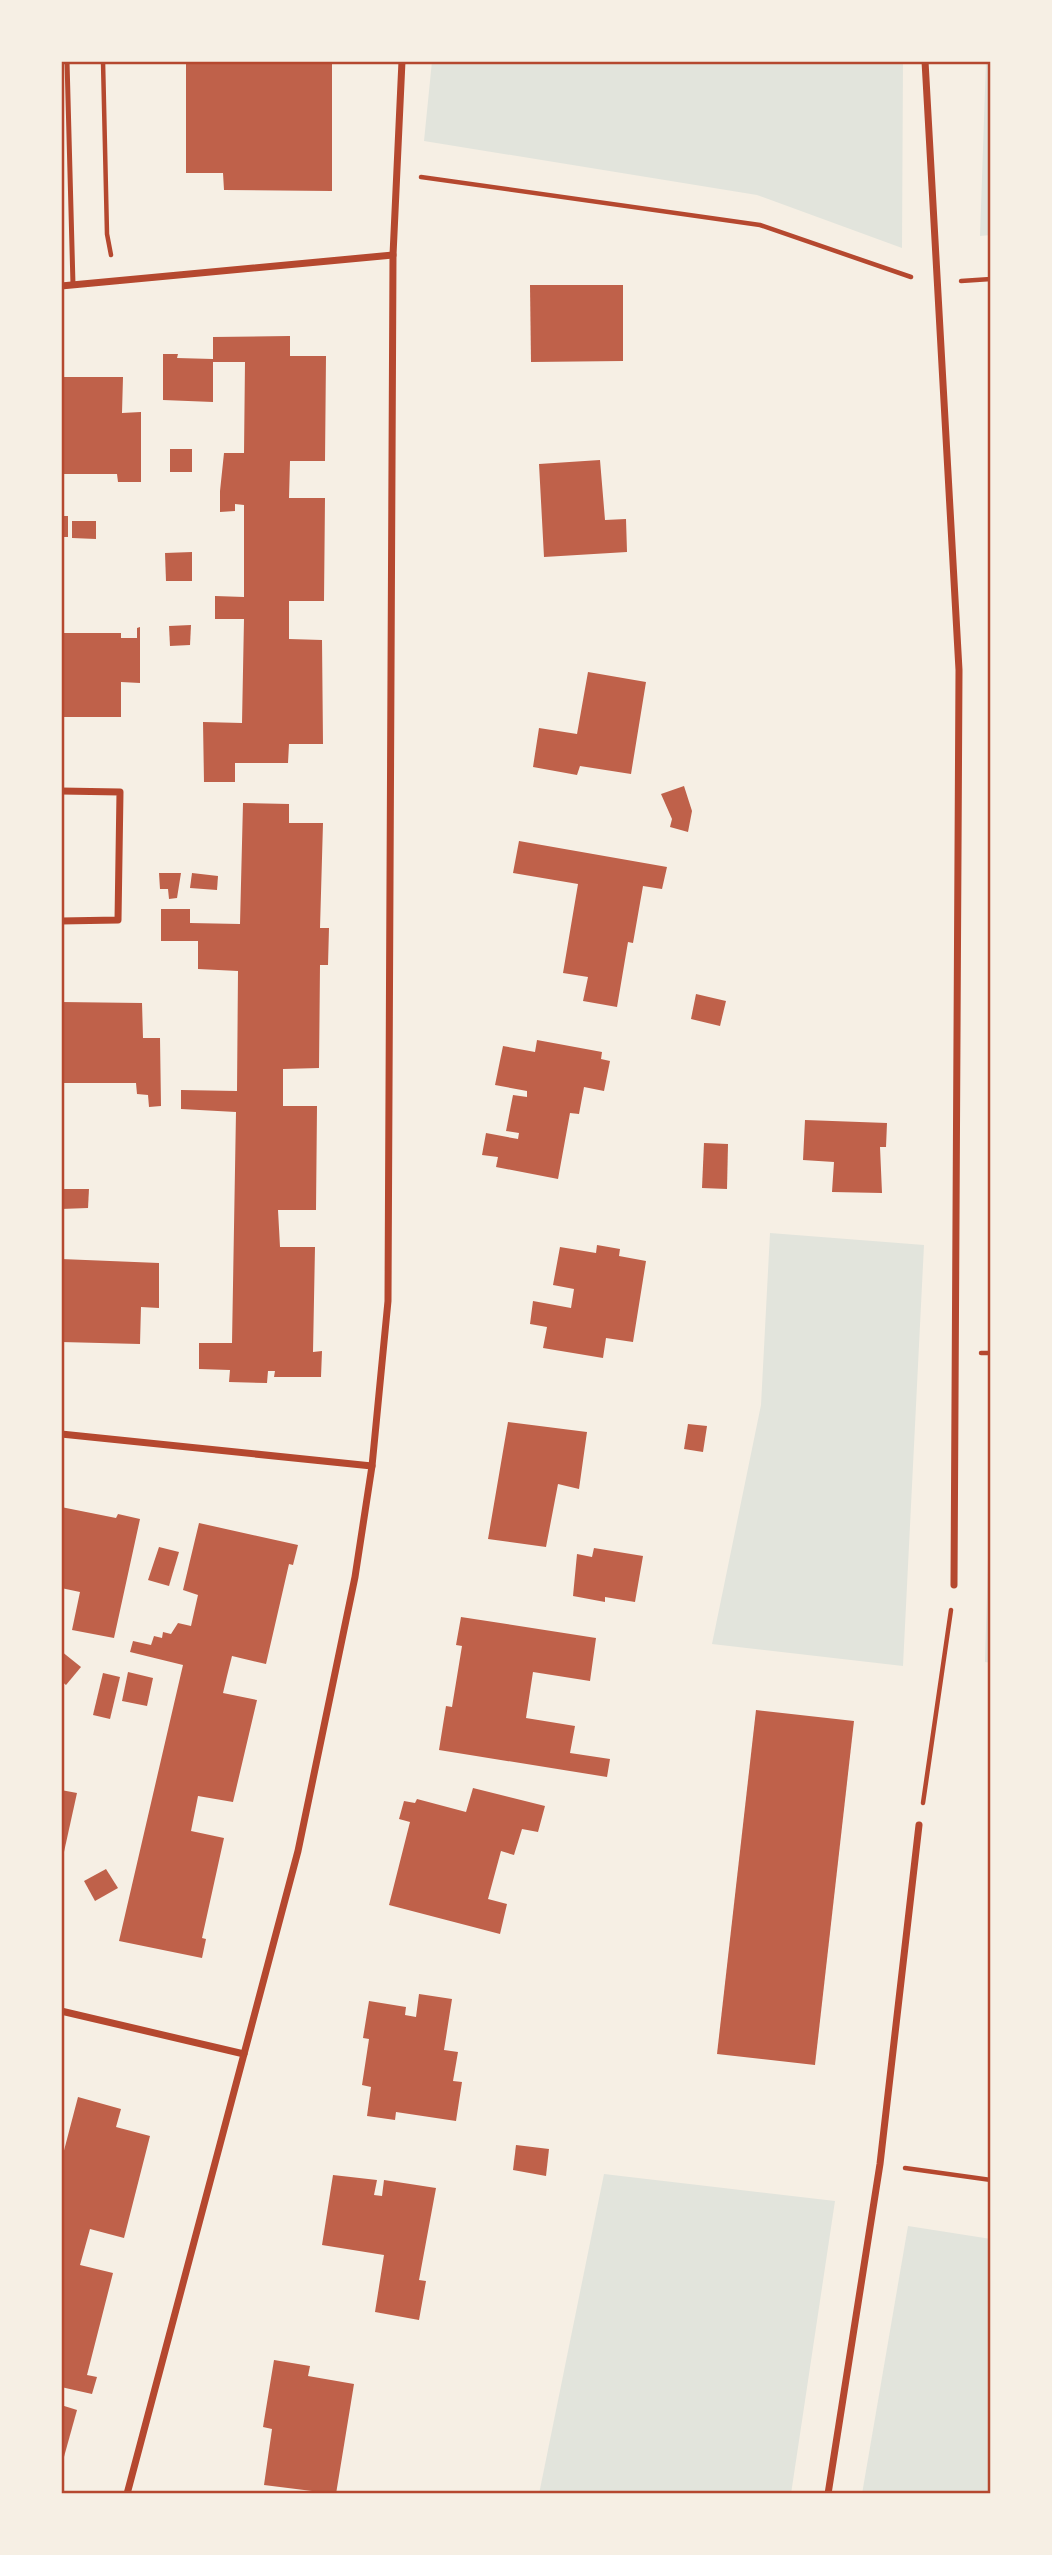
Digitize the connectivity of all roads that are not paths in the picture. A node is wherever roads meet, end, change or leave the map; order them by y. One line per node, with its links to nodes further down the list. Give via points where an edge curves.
1 (67, 61): 5 (lane)
2 (401, 61): 4 (street)
3 (925, 61): 11 (street, via 959,670)
4 (393, 255): 5 (street); 10 (street, via 388,1301)
5 (73, 285): 6 (street)
6 (61, 286)
7 (61, 791): 8 (street, via 120,792 118,920)
8 (61, 920)
9 (61, 1434): 10 (street)
10 (372, 1466): 14 (street, via 298,1852)
11 (954, 1585)
12 (919, 1825): 16 (street, via 880,2164)
13 (61, 2011): 14 (street)
14 (244, 2054): 15 (street)
15 (127, 2494)
16 (828, 2494)

